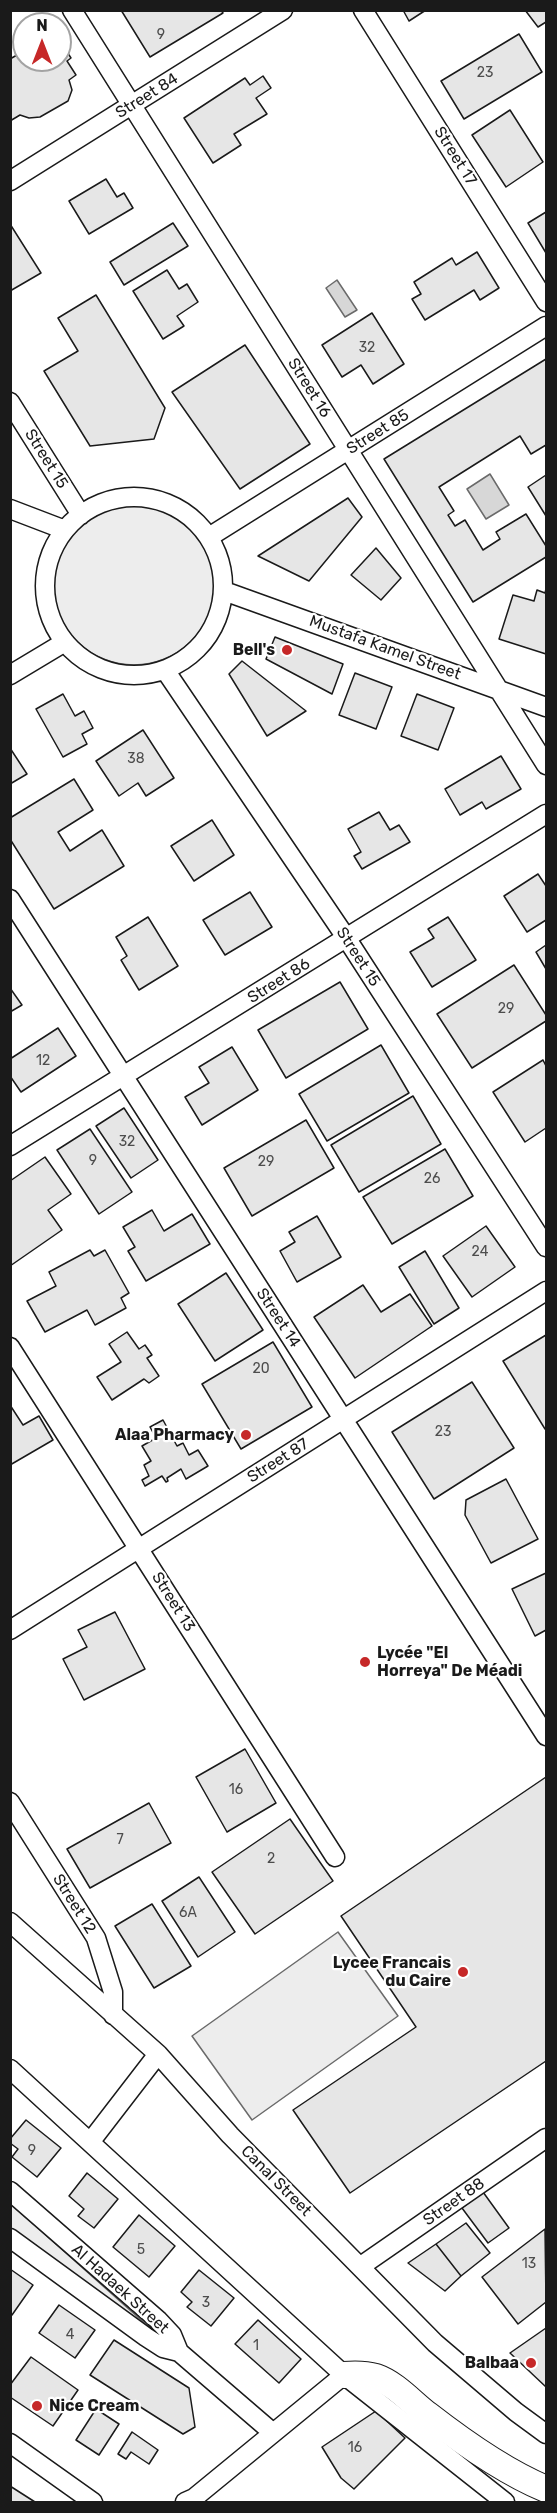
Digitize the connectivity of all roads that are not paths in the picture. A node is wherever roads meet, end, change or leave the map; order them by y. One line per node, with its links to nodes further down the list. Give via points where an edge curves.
1 (72, 10): 4 (street, Street 16)
2 (283, 10): 4 (street, Street 84)
3 (363, 10): 6 (street, Street 17)
4 (132, 106): 5 (street, Street 84); 9 (street, Street 16)
5 (10, 181)
6 (546, 302)
7 (546, 326): 9 (street, Street 85)
8 (10, 402): 11 (street, Street 15)
9 (349, 450): 13 (street, Street 85); 18 (street, Street 16)
10 (10, 509): 12 (street)
11 (81, 515): 12 (street); 13 (street, via 110,501 142,497 180,510)
12 (65, 530): 15 (street, via 52,550 45,598)
13 (209, 537): 14 (street, via 223,572)
14 (224, 591): 16 (street, via 219,616 206,639 188,657); 18 (street, Mustafa Kamel Street)
15 (64, 642): 16 (street, via 78,655 110,672 129,675); 17 (street)
16 (165, 669): 23 (street, Street 15)
17 (10, 675)
18 (498, 688): 19 (street, Mustafa Kamel Street); 20 (street, Street 16)
19 (546, 707)
20 (546, 765)
21 (546, 814): 23 (street, Street 86)
22 (10, 899): 24 (street, Street 14)
23 (347, 939): 24 (street, Street 86); 26 (street, Street 15)
24 (124, 1076): 25 (street, Street 86); 29 (street, Street 14)
25 (10, 1146)
26 (546, 1247)
27 (546, 1291): 29 (street, Street 87)
28 (10, 1347): 30 (street, Street 13)
29 (343, 1419): 30 (street, Street 87); 32 (street, Street 14)
30 (139, 1549): 31 (street, Street 87); 34 (street, Street 13)
31 (10, 1630)
32 (546, 1736)
33 (10, 1802): 36 (street, Street 12, via 96,1938 113,1992)
34 (335, 1857)
35 (10, 1922): 36 (street, Canal Street)
36 (113, 2015): 37 (street, Canal Street)
37 (159, 2054): 40 (street); 43 (street, Canal Street, via 230,2135)
38 (10, 2069): 40 (street)
39 (546, 2138): 43 (street, Street 88)
40 (91, 2141): 45 (street)
41 (10, 2191): 44 (street, Al Hadaek Street, via 158,2320 172,2335)
42 (10, 2238): 44 (street, Al Hadaek Street, via 146,2337)
43 (361, 2266): 47 (street, Canal Street, via 435,2343)
44 (179, 2352): 46 (street)
45 (344, 2375): 46 (street); 49 (main road, via 360,2374 391,2385 475,2448); 52 (street)
46 (272, 2432): 50 (street)
47 (546, 2434)
48 (10, 2443): 51 (street)
49 (546, 2489)
50 (190, 2501)
51 (93, 2502)
52 (505, 2502)

